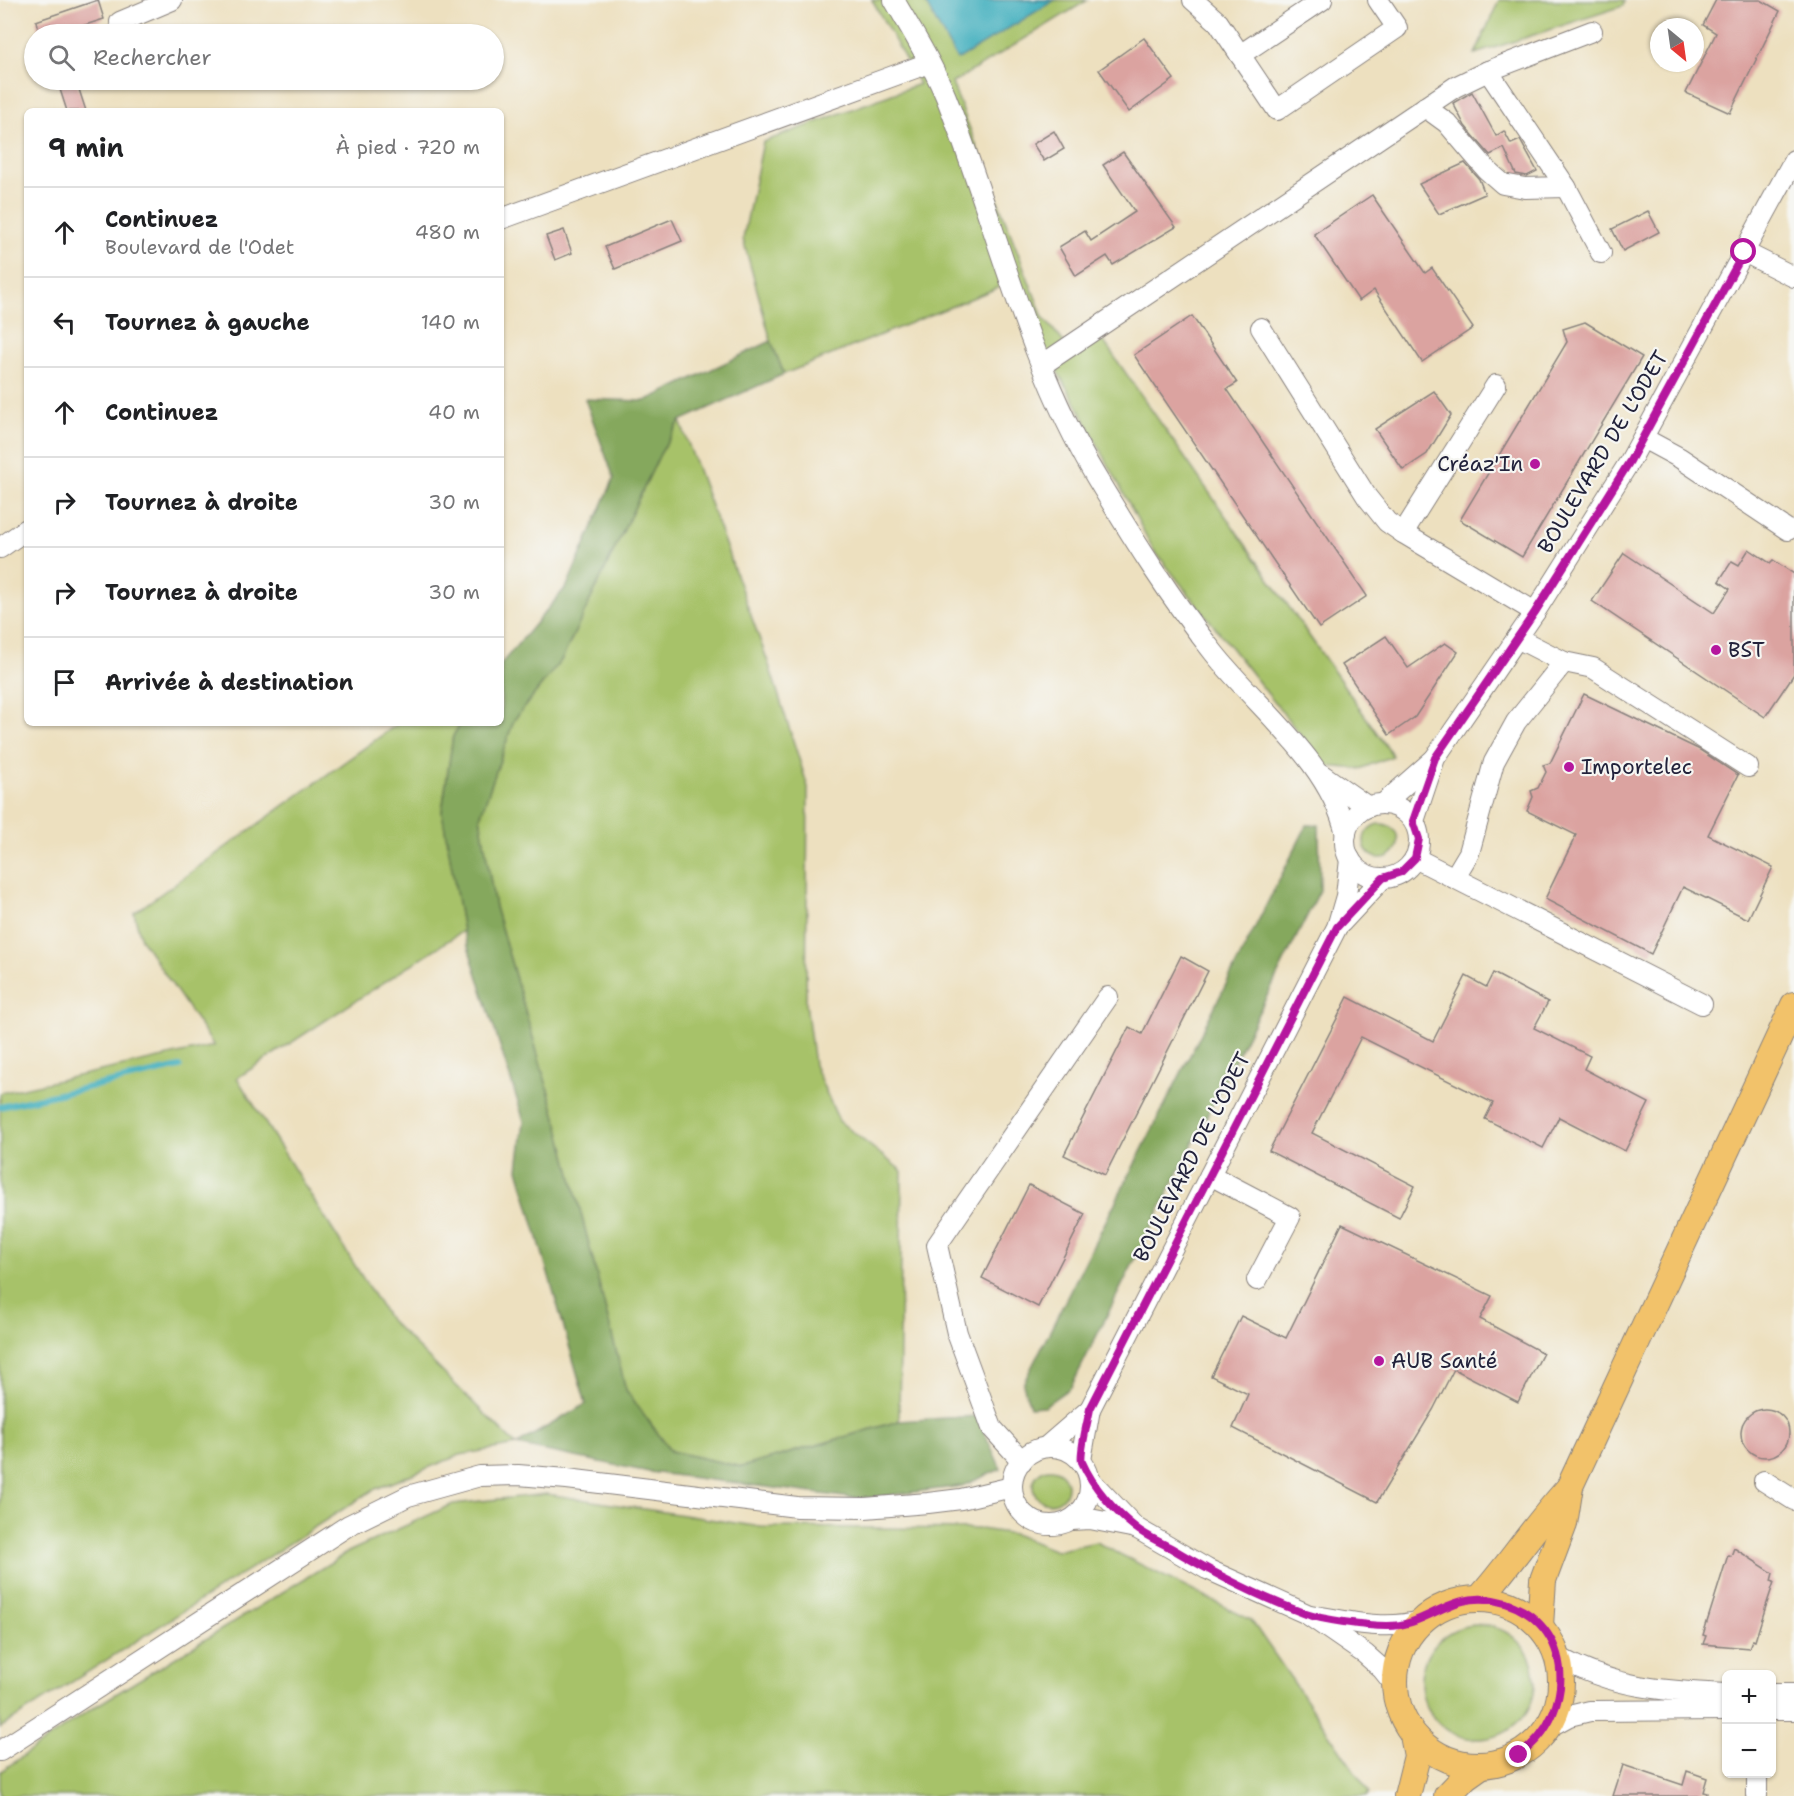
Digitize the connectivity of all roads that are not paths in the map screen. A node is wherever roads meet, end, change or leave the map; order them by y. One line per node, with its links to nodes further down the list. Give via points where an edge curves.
1 (172, 0): 6 (street)
2 (894, 0): 9 (street)
3 (1193, 0): 8 (street, via 1218,22)
4 (1322, 0): 8 (street)
5 (1378, 0): 8 (street, via 1397,28 1277,110)
6 (120, 22)
7 (1592, 31): 10 (street)
8 (1240, 55)
9 (929, 63): 14 (street); 19 (street, via 945,96)
10 (1488, 70): 11 (street); 13 (street)
11 (1425, 106): 13 (street, via 1447,123 1503,184); 19 (street)
12 (1794, 160): 15 (street, BOULEVARD DE L'ODET)
13 (1566, 187): 16 (street)
14 (504, 218)
15 (1744, 252): 17 (street); 21 (street, BOULEVARD DE L'ODET)
16 (1601, 253)
17 (1792, 272)
18 (1261, 328): 24 (street, via 1367,497 1387,522)
19 (1042, 365): 31 (street, via 1095,476 1185,614 1235,678)
20 (1496, 385): 24 (street)
21 (1643, 438): 22 (street); 26 (street, BOULEVARD DE L'ODET)
22 (1788, 530)
23 (24, 531): 25 (street)
24 (1403, 533): 26 (street)
25 (0, 548)
26 (1535, 612): 27 (street, BOULEVARD DE L'ODET)
27 (1517, 638): 28 (street); 29 (street, BOULEVARD DE L'ODET)
28 (1564, 662): 30 (street, via 1593,668); 38 (street, via 1516,722 1494,762 1469,853)
29 (1435, 758): 32 (street, BOULEVARD DE L'ODET); 33 (street, BOULEVARD DE L'ODET)
30 (1748, 767)
31 (1322, 774): 32 (street); 34 (street)
32 (1376, 805): 33 (street, via 1401,808); 34 (street, BOULEVARD DE L'ODET, via 1354,818)
33 (1413, 821): 35 (street, BOULEVARD DE L'ODET, via 1419,839)
34 (1346, 834): 36 (street, BOULEVARD DE L'ODET)
35 (1415, 858): 37 (street, BOULEVARD DE L'ODET, via 1401,872); 38 (street)
36 (1350, 859): 37 (street, via 1364,873); 39 (street, BOULEVARD DE L'ODET, via 1346,896)
37 (1383, 878): 39 (street, BOULEVARD DE L'ODET)
38 (1454, 878): 41 (street)
39 (1337, 927): 43 (street, BOULEVARD DE L'ODET)
40 (1108, 997): 48 (street, via 937,1245 957,1333 992,1428)
41 (1702, 1004)
42 (1794, 1005): 51 (main road)
43 (1210, 1175): 44 (street, via 1290,1217); 45 (street, BOULEVARD DE L'ODET)
44 (1257, 1280)
45 (1090, 1409): 46 (street, BOULEVARD DE L'ODET); 47 (street, BOULEVARD DE L'ODET)
46 (1046, 1447): 47 (street, via 1065,1449); 48 (street)
47 (1081, 1460): 49 (street)
48 (1022, 1461): 52 (street, via 1016,1468)
49 (1090, 1481): 54 (street, via 1087,1504); 55 (street)
50 (1764, 1481): 53 (street)
51 (1570, 1486): 56 (main road); 59 (main road, via 1564,1524 1543,1580)
52 (1012, 1487): 54 (street, via 1017,1506 1032,1520 1052,1526); 70 (street, via 939,1502 797,1508 518,1475 459,1480 408,1496 349,1525)
53 (1794, 1500)
54 (1071, 1520): 55 (street)
55 (1136, 1528): 57 (street, via 1207,1569)
56 (1480, 1598): 58 (main road, via 1449,1604); 59 (main road, via 1507,1603)
57 (1307, 1614): 58 (street, via 1384,1626); 61 (street, via 1365,1654)
58 (1422, 1620): 61 (main road, via 1401,1649)
59 (1540, 1626): 60 (main road)
60 (1558, 1657): 62 (street, via 1609,1680 1662,1690); 68 (main road, via 1561,1694)
61 (1394, 1684): 69 (main road, via 1399,1711)
62 (1722, 1694)
63 (1776, 1694): 64 (street)
64 (1794, 1694)
65 (1722, 1710): 68 (street, via 1590,1711 1569,1716)
66 (1776, 1710): 67 (street)
67 (1794, 1710)
68 (1547, 1728): 71 (main road, via 1519,1755)
69 (1413, 1735): 71 (main road, via 1444,1758); 72 (main road, via 1417,1756)
70 (0, 1751)
71 (1482, 1765): 73 (main road)
72 (1407, 1796)
73 (1447, 1796)

